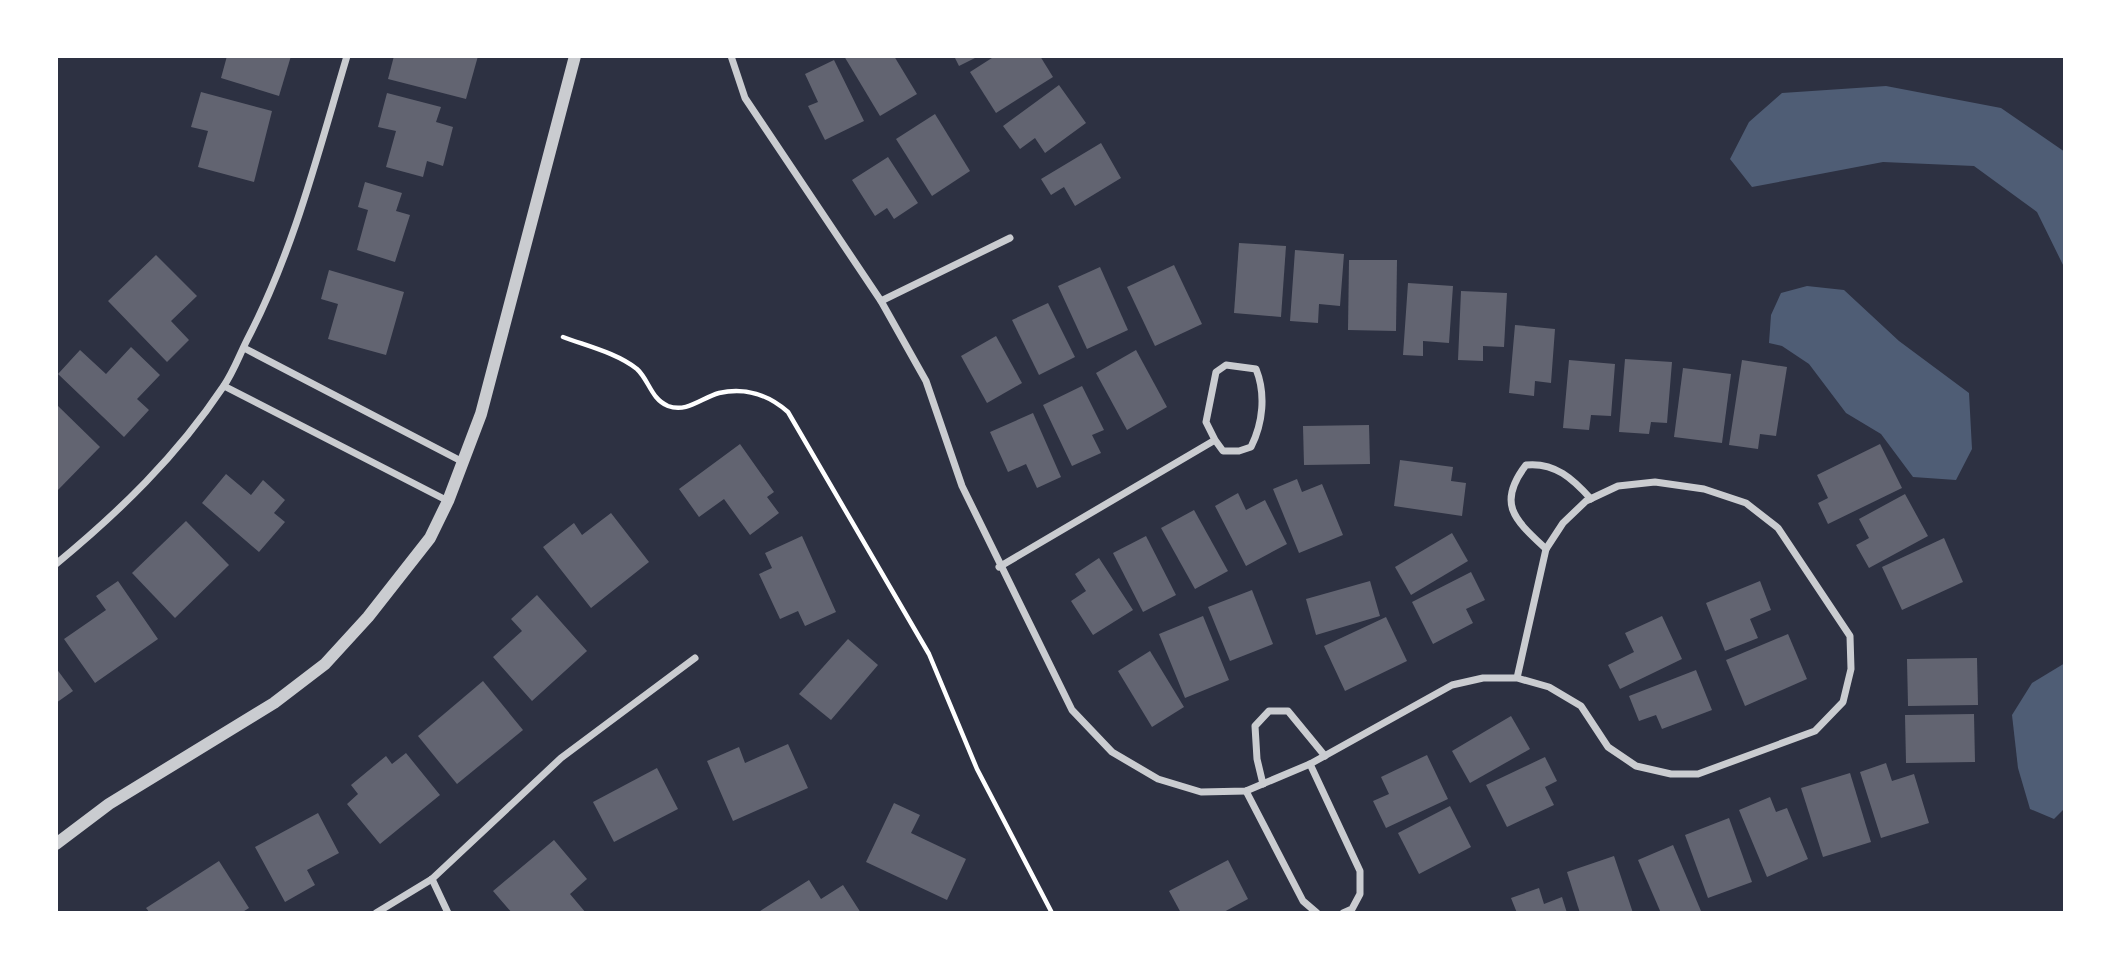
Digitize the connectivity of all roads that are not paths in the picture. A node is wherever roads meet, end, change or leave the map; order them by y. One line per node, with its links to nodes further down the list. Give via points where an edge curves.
1 (347, 56): 6 (street, via 291,243)
2 (575, 56): 9 (street, via 497,358)
3 (731, 56): 5 (street, via 745,97)
4 (1010, 238): 5 (street)
5 (881, 301): 14 (street, via 926,381 962,486)
6 (244, 348): 7 (street); 9 (street)
7 (224, 386): 11 (street); 13 (street, via 168,460)
8 (1214, 440): 8 (street, via 1223,451 1251,447 1260,428 1262,384 1256,369 1226,365 1216,372 1206,422); 14 (street)
9 (464, 463): 11 (street)
10 (1591, 499): 12 (street, via 1563,523); 12 (street, via 1570,476 1541,464 1526,465 1508,498 1513,514); 16 (street, via 1618,486 1655,482 1704,489 1746,503 1779,528 1850,636 1843,702 1815,731 1698,774 1671,774 1636,766 1608,747 1581,706 1549,687)
11 (448, 501): 21 (street, via 430,538 325,664 274,702 109,804)
12 (1546, 549): 16 (street)
13 (56, 564)
14 (999, 567): 20 (street, via 1072,710 1112,752 1158,779 1201,792)
15 (695, 657): 22 (street, via 561,758)
16 (1517, 678): 17 (street, via 1483,678 1452,685)
17 (1325, 756): 18 (street); 19 (street, via 1288,711 1269,711 1255,726)
18 (1310, 764): 19 (street); 26 (street, via 1360,871 1360,894 1352,909)
19 (1263, 784): 20 (street)
20 (1246, 791): 25 (street, via 1303,901)
21 (56, 844)
22 (432, 878): 23 (street); 24 (street)
23 (376, 913)
24 (448, 913)
25 (1317, 913)
26 (1343, 913)

